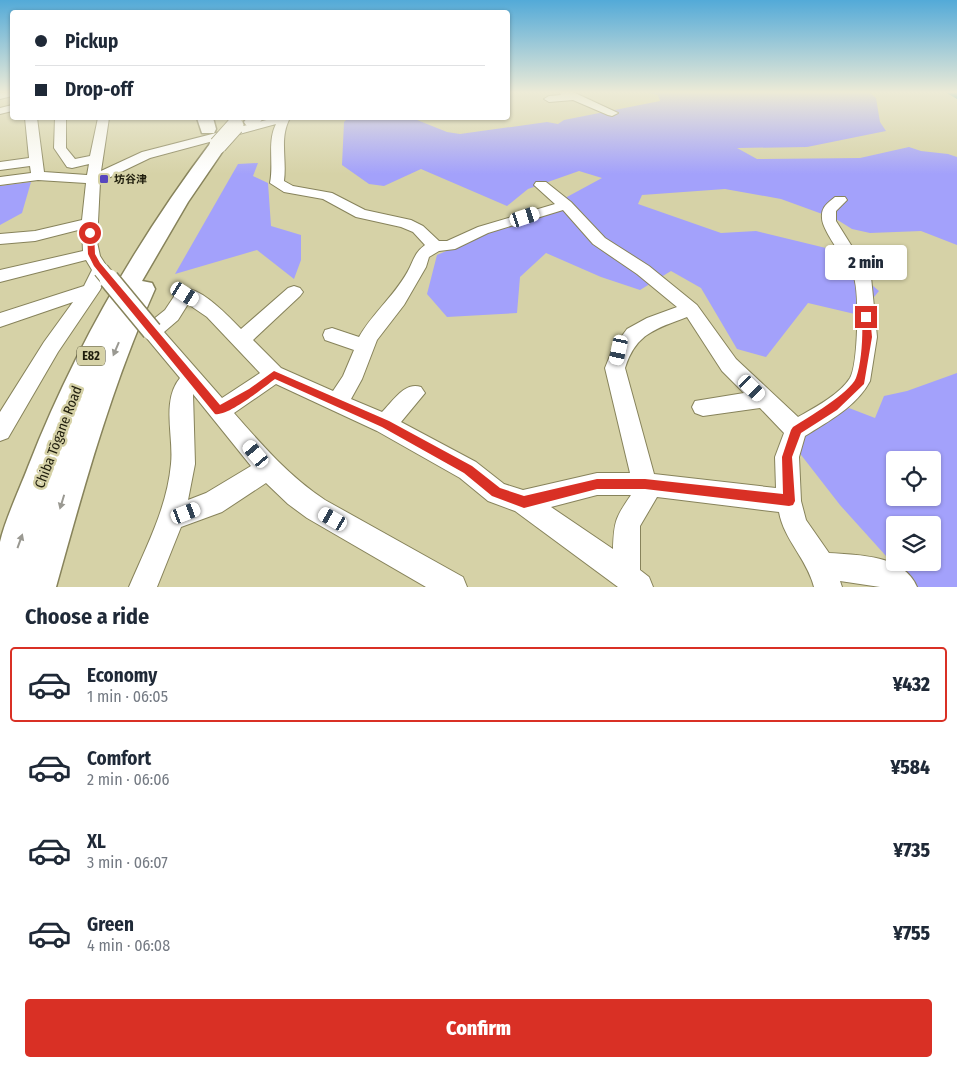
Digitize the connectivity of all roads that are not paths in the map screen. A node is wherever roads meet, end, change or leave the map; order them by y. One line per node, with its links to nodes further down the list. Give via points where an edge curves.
1 (35, 120): 5 (street)
2 (104, 120): 7 (street)
3 (277, 120): 11 (street, via 146,155)
4 (284, 120): 18 (street, via 277,134 277,183 289,189 327,196 361,214 406,223 418,229)
5 (49, 127): 7 (street, via 72,164); 8 (street)
6 (228, 129): 47 (highway, Chiba Tōgane Road / E82, one-way to 6, via 57,436 107,322 167,219); 48 (highway, Chiba Tōgane Road / E82, one-way to 48, via 198,196 171,239 127,324 81,440)
7 (96, 160): 11 (street)
8 (36, 161): 9 (street); 10 (street)
9 (0, 166)
10 (38, 176): 11 (street); 12 (street)
11 (94, 179): 16 (street)
12 (0, 181)
13 (541, 185): 15 (street)
14 (840, 200): 37 (street, via 829,210 830,221 863,277 867,337 860,381 834,407)
15 (566, 205): 18 (street, via 483,230 449,246); 23 (street, via 599,241 643,270)
16 (90, 223): 17 (street, via 35,236); 19 (street)
17 (0, 239)
18 (435, 246): 28 (street, via 422,256 398,301 369,338)
19 (96, 262): 20 (street); 21 (street); 25 (street, bridge)
20 (0, 276)
21 (91, 290): 24 (street); 38 (street, via 51,347)
22 (294, 292): 27 (street)
23 (691, 309): 32 (street, via 729,365); 40 (street, via 638,329 619,350 615,368)
24 (0, 320)
25 (152, 331): 27 (street, via 176,312 185,294 213,312); 30 (street)
26 (332, 335): 28 (street)
27 (240, 339): 29 (street)
28 (366, 347): 33 (street)
29 (274, 374): 33 (street); 35 (street, via 252,392)
30 (191, 379): 35 (street); 43 (street, via 181,397 183,464)
31 (414, 393): 36 (street)
32 (764, 399): 34 (street); 37 (street)
33 (338, 402): 36 (street)
34 (703, 407)
35 (219, 411): 39 (street)
36 (385, 424): 42 (street, via 468,470 496,492)
37 (796, 430): 41 (street, via 787,457)
38 (0, 432)
39 (268, 468): 43 (street, via 213,502); 46 (street, via 316,509)
40 (645, 484): 41 (street); 42 (street, via 597,484); 45 (street, via 646,495 627,523)
41 (789, 501): 44 (street, via 794,525)
42 (524, 502): 45 (street)
43 (172, 518): 49 (street)
44 (825, 577): 50 (street, via 883,573)
45 (633, 581)
46 (441, 584)
47 (4, 587)
48 (36, 587)
49 (143, 587)
50 (903, 587)

